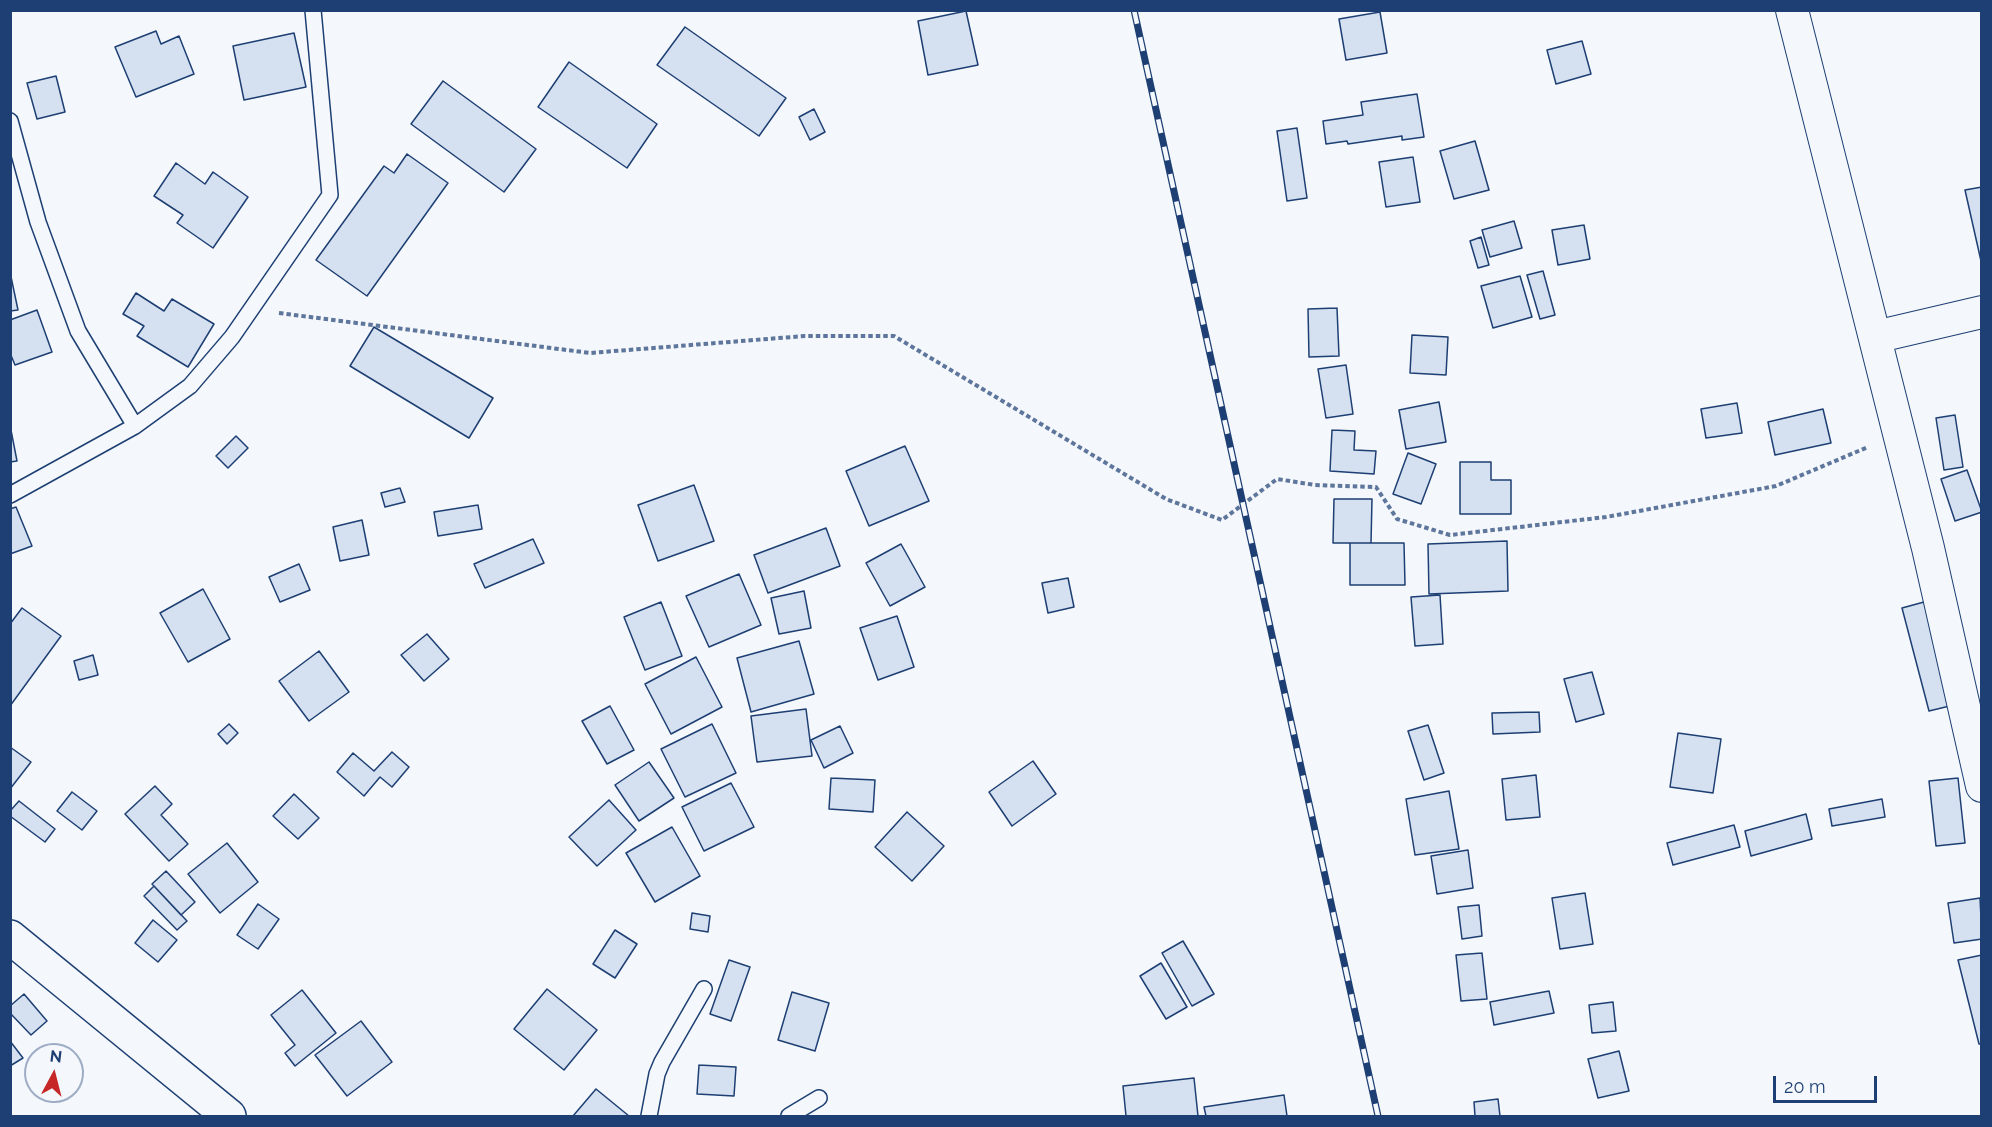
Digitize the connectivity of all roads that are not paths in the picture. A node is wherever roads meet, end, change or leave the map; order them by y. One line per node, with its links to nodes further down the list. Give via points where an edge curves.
1 (313, 10): 6 (lane, via 330,195 232,337 190,386)
2 (1792, 10): 5 (street)
3 (10, 121): 6 (lane, via 38,222 78,331)
4 (1982, 312): 5 (street)
5 (1875, 337): 8 (street)
6 (135, 426): 7 (lane)
7 (10, 495)
8 (1976, 732): 9 (street)
9 (1982, 786)
10 (10, 937): 13 (main road)
11 (704, 989): 14 (lane, via 662,1062)
12 (819, 1098): 15 (lane)
13 (229, 1116)
14 (649, 1116)
15 (789, 1116)

